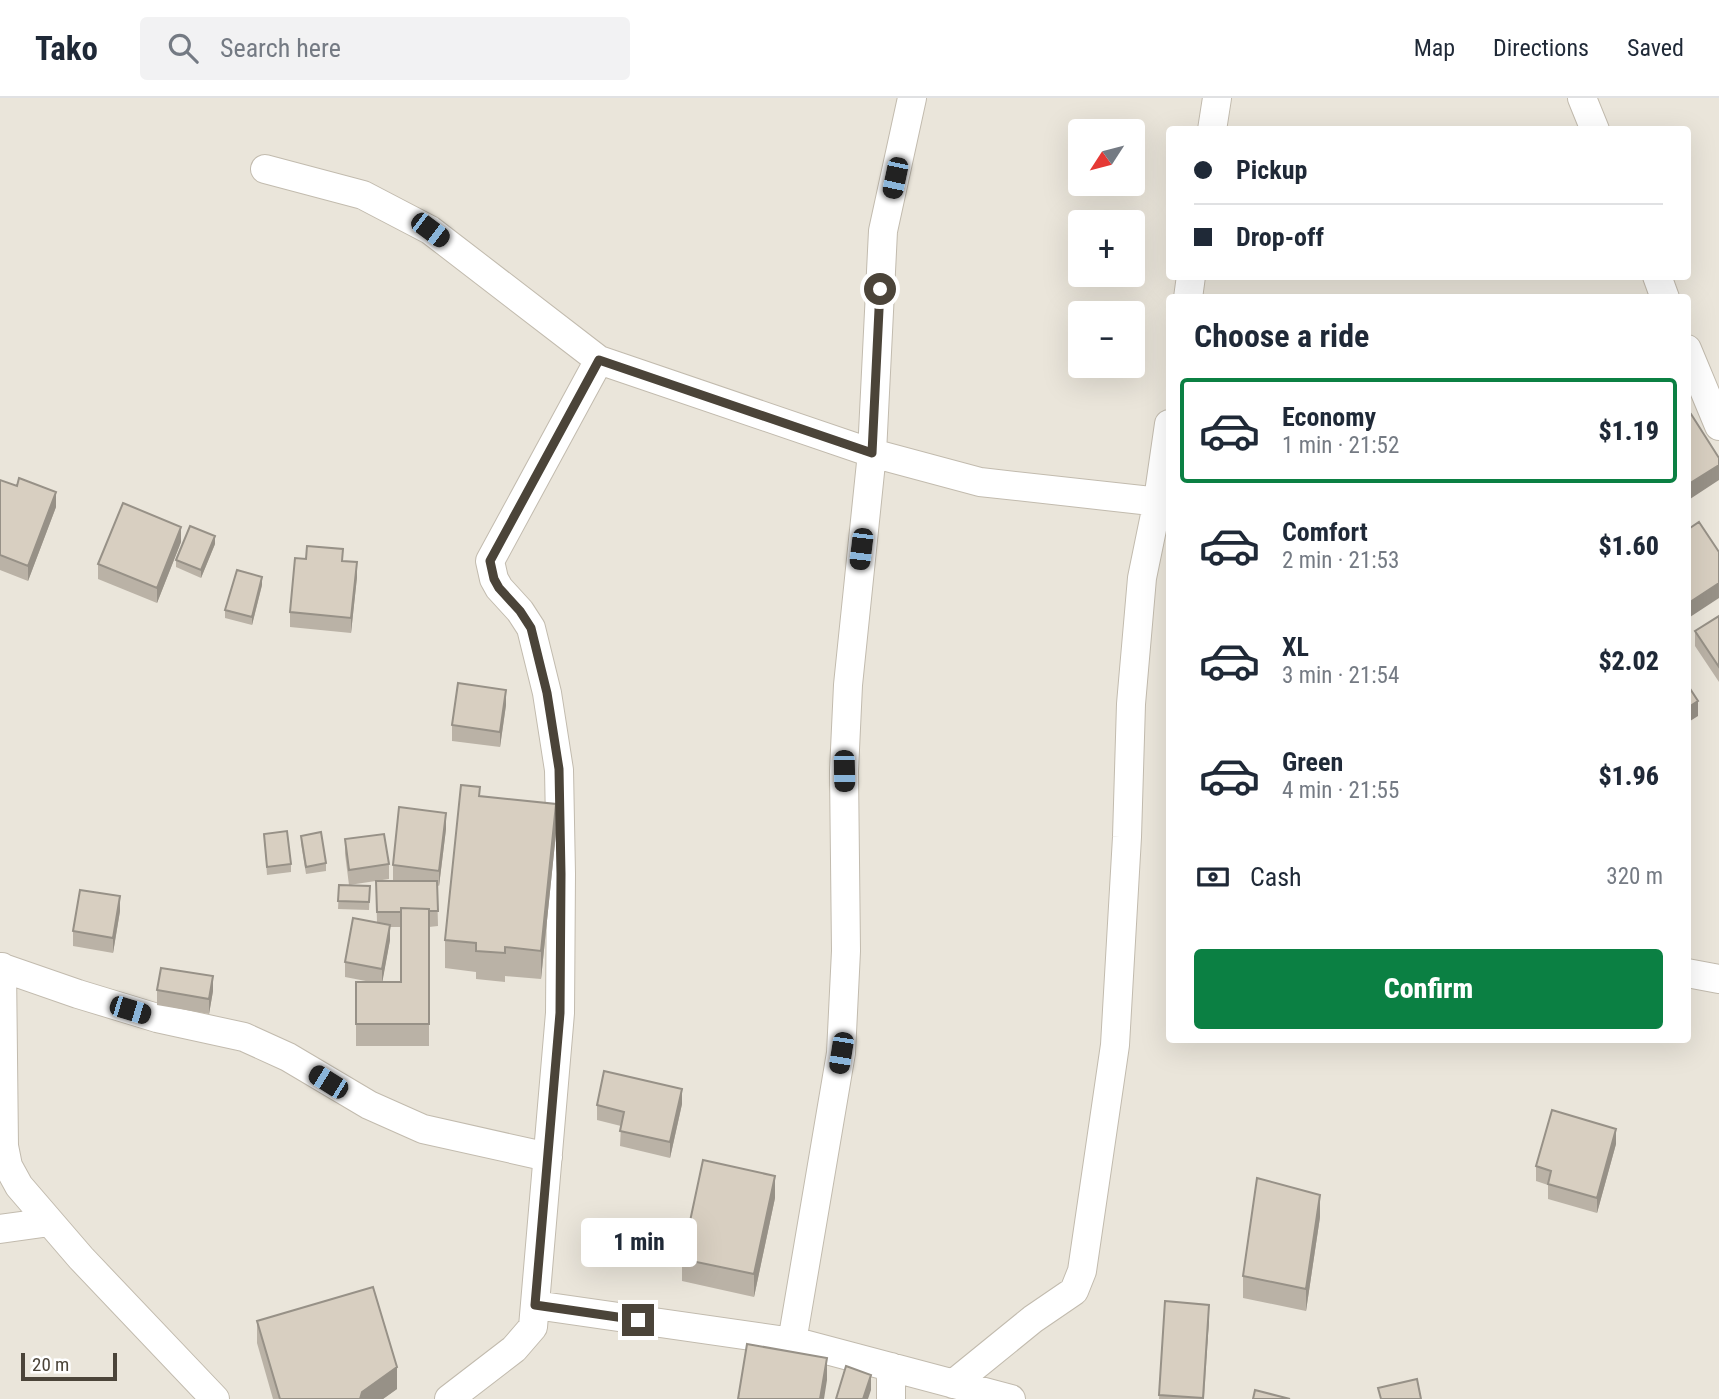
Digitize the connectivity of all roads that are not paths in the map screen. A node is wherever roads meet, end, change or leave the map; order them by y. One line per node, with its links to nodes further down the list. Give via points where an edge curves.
1 (912, 98): 10 (street, via 883,231)
2 (1217, 98): 4 (street)
3 (1582, 98): 5 (street)
4 (1213, 126)
5 (1593, 126)
6 (265, 169): 8 (street, via 363,195 430,230)
7 (1691, 359): 9 (street)
8 (599, 360): 10 (street); 16 (street, via 490,561 499,588 531,628 559,769 560,1013)
9 (1719, 426)
10 (872, 453): 12 (street, via 980,482); 20 (street, via 848,685 841,1053)
11 (1166, 462): 12 (street)
12 (1163, 501): 22 (street, via 1142,578 1131,704 1115,1045 1083,1271 1074,1291)
13 (1, 967): 16 (street, via 156,1018 244,1037 423,1129); 17 (street, via 6,1156 19,1186)
14 (1691, 973): 15 (street)
15 (1719, 979)
16 (548, 1157): 19 (street)
17 (50, 1222): 18 (street); 23 (street)
18 (0, 1229)
19 (535, 1305): 20 (street); 24 (street, via 533,1327 514,1349)
20 (792, 1342): 21 (street)
21 (891, 1367): 22 (street); 25 (street)
22 (953, 1384): 26 (street)
23 (215, 1399)
24 (449, 1399)
25 (891, 1399)
26 (1011, 1399)

